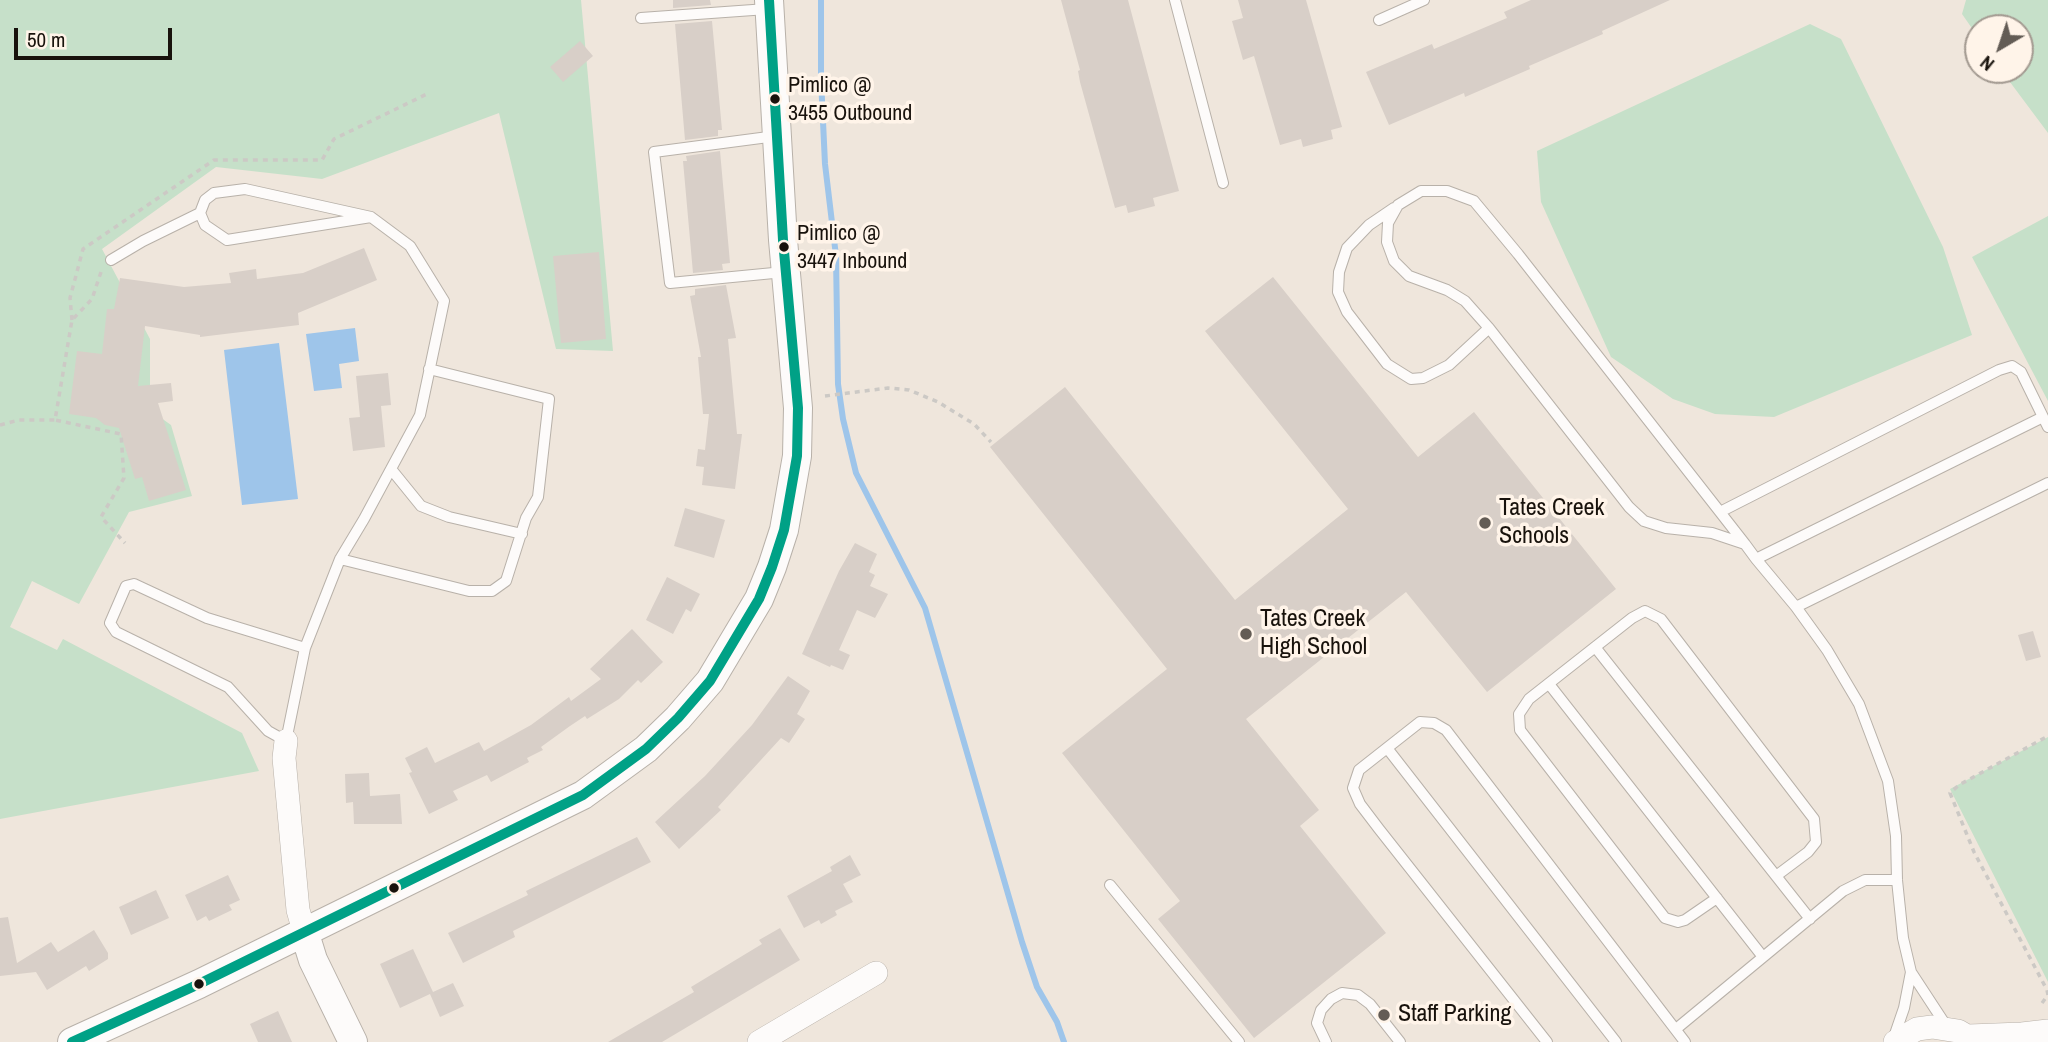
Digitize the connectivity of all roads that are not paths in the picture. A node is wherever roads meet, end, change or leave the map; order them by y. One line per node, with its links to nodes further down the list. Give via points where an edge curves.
1 (1175, 0): 7 (lane)
2 (1424, 0): 5 (lane)
3 (770, 4): 4 (lane); 6 (street)
4 (641, 18)
5 (1379, 20)
6 (777, 135): 12 (street); 12 (lane, via 654,152 670,283)
7 (1223, 183)
8 (1398, 205): 13 (lane, via 1388,223 1387,242 1394,261 1409,276 1465,301); 13 (lane, via 1347,248 1338,292 1347,312 1387,364 1411,379 1449,365); 18 (lane, via 1421,191 1447,191 1474,201)
9 (200, 213): 10 (lane, via 205,225 227,240); 10 (lane, via 214,193 245,189); 11 (lane)
10 (371, 217): 14 (lane, via 410,246 444,301)
11 (111, 260)
12 (786, 272): 34 (street, via 798,408 792,494 759,599 710,681 646,749 583,795)
13 (1489, 328): 20 (lane, via 1644,521)
14 (429, 369): 16 (lane, via 420,415); 19 (lane, via 549,399 538,497)
15 (2045, 422): 18 (lane, via 2021,372 2012,366); 22 (lane)
16 (391, 469): 19 (lane, via 421,506); 21 (lane)
17 (2048, 483): 23 (lane)
18 (1720, 512): 20 (lane)
19 (522, 534): 21 (lane, via 506,581 492,591 469,591)
20 (1745, 544): 22 (lane)
21 (340, 559): 25 (lane)
22 (1756, 559): 23 (lane)
23 (1796, 607): 30 (lane, via 1858,704 1888,781)
24 (1595, 647): 26 (lane); 29 (lane); 29 (lane, via 1645,611 1661,619 1814,819 1816,842)
25 (305, 648): 27 (lane); 27 (lane, via 207,618 134,584 126,586 110,623 116,632 228,687 268,731)
26 (1549, 684): 32 (lane); 32 (lane, via 1529,699 1519,714 1520,730 1665,918 1685,920)
27 (286, 741): 34 (street, via 298,910)
28 (1387, 748): 38 (lane, via 1420,722 1446,730); 47 (lane, via 1359,770 1353,788 1360,804); 48 (lane)
29 (1776, 876): 33 (lane)
30 (1897, 880): 33 (lane, via 1865,880 1843,891); 36 (lane)
31 (1111, 885): 44 (lane)
32 (1717, 898): 35 (lane)
33 (1810, 919): 35 (lane)
34 (304, 931): 41 (street); 42 (street)
35 (1763, 957): 38 (lane)
36 (1911, 972): 40 (lane); 50 (lane)
37 (876, 973): 43 (street)
38 (1675, 1029): 49 (lane)
39 (2048, 1032): 40 (street); 51 (street)
40 (1964, 1035): 50 (street, via 1917,1029)
41 (72, 1042)
42 (353, 1042)
43 (759, 1042)
44 (1239, 1042)
45 (1326, 1042): 46 (lane, via 1317,1023 1321,1010 1342,993 1358,995 1370,1004)
46 (1400, 1042)
47 (1547, 1042)
48 (1616, 1042)
49 (1685, 1042)
50 (1894, 1042)
51 (2039, 1042)

